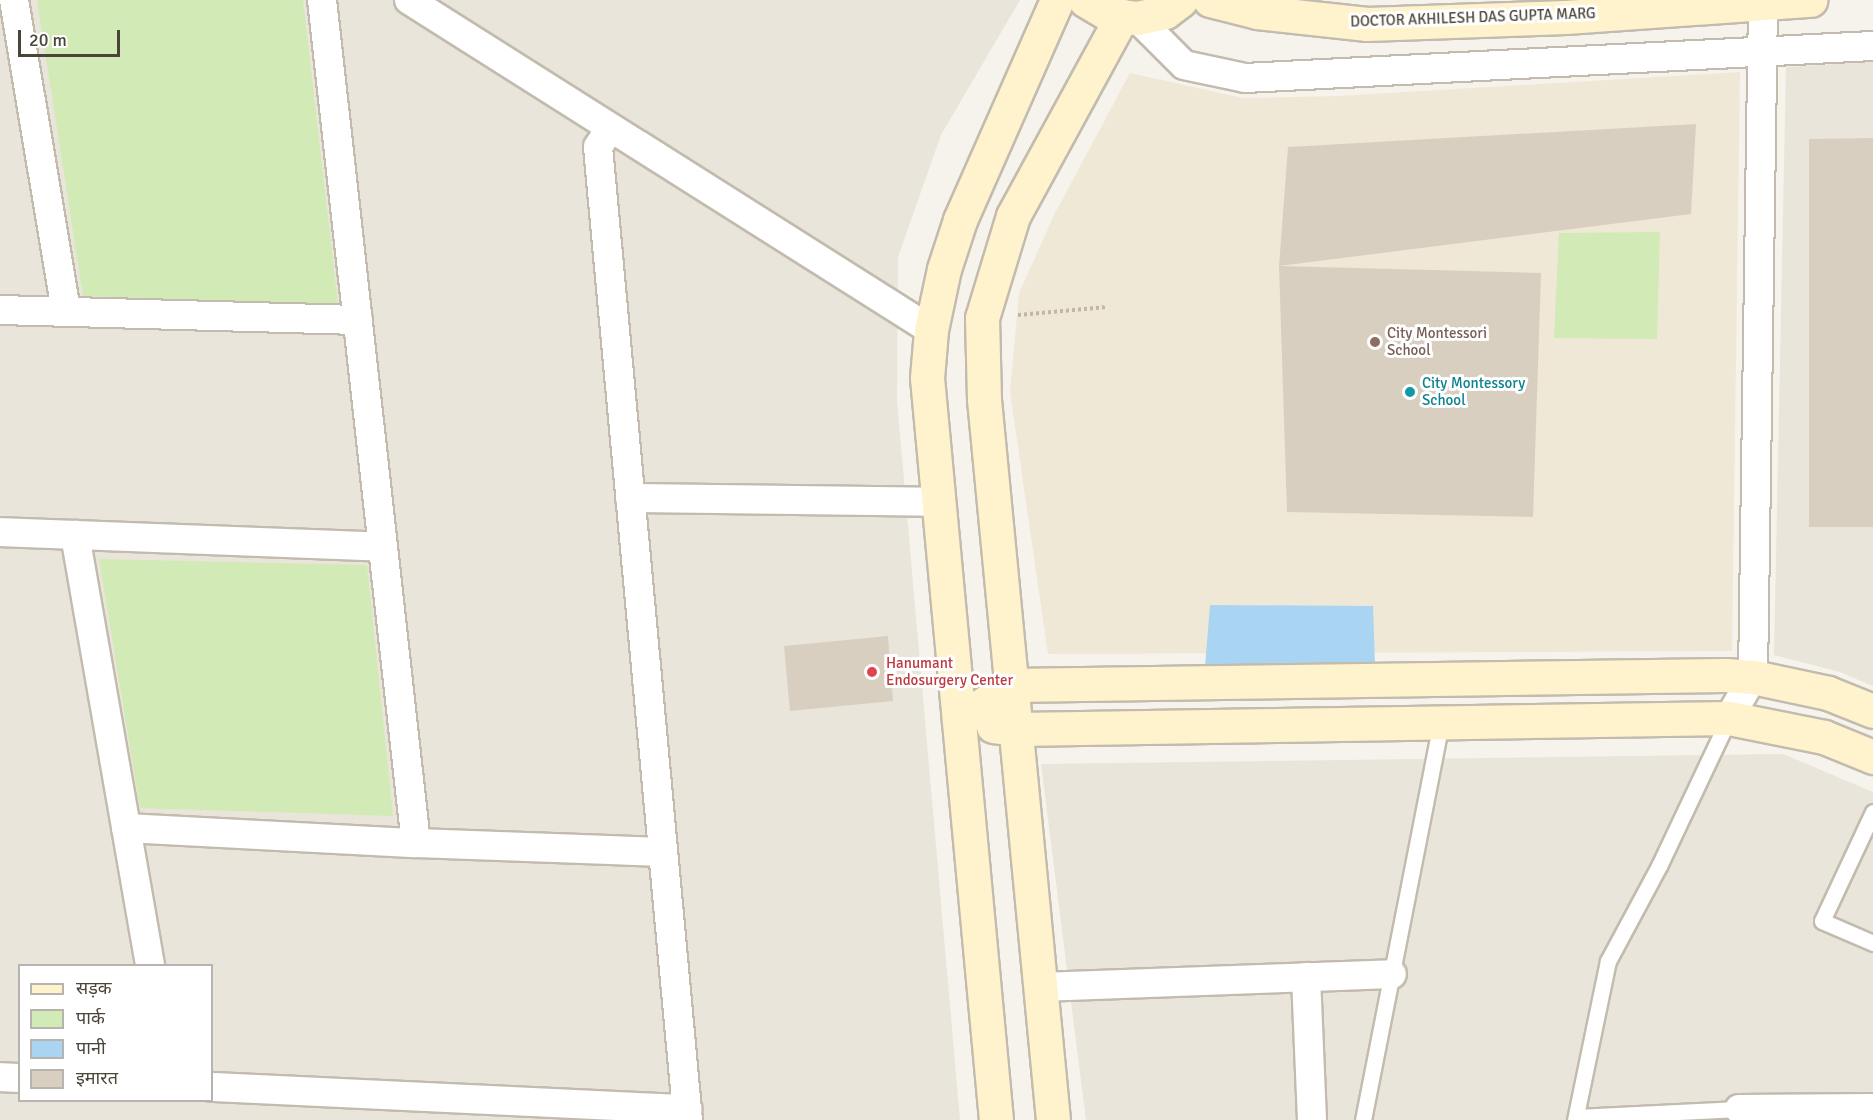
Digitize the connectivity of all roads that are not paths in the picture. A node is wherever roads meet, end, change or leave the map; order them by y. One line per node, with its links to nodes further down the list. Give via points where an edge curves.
1 (14, 0): 15 (street)
2 (322, 0): 16 (street)
3 (409, 0): 13 (street)
4 (1058, 0): 17 (street, via 960,220)
5 (1085, 0): 10 (street, via 1108,14)
6 (1181, 0): 10 (street, via 1165,12)
7 (1210, 0): 9 (street, DOCTOR AKHILESH DAS GUPTA MARG, via 1257,12 1367,24 1566,16)
8 (1810, 0): 9 (street, DOCTOR AKHILESH DAS GUPTA MARG)
9 (1763, 2): 12 (street)
10 (1129, 17): 12 (street, via 1184,65 1245,78); 24 (street, via 1013,216 982,318 984,399)
11 (1873, 46): 12 (street)
12 (1763, 52): 23 (street)
13 (610, 128): 17 (street); 18 (street, via 598,147)
14 (0, 310): 15 (street)
15 (66, 312): 16 (street)
16 (358, 320): 22 (street)
17 (931, 330): 19 (street, via 927,378)
18 (630, 498): 19 (street); 34 (street)
19 (939, 502): 27 (street)
20 (0, 532): 21 (street)
21 (75, 535): 22 (street); 32 (street)
22 (383, 547): 33 (street)
23 (1753, 677): 24 (street); 25 (street, via 1828,693); 26 (street)
24 (1011, 685): 27 (street); 29 (street)
25 (1873, 711)
26 (1729, 718): 28 (street); 30 (street, via 1824,737); 46 (lane, via 1659,866 1608,961)
27 (958, 721): 29 (street); 47 (street)
28 (1442, 723): 29 (street); 37 (lane)
29 (1016, 729): 39 (street)
30 (1873, 757)
31 (1873, 812): 35 (lane, via 1822,921)
32 (126, 828): 33 (street); 36 (street)
33 (416, 843): 34 (street)
34 (663, 852): 45 (street)
35 (1873, 943)
36 (150, 964)
37 (1392, 974): 38 (street); 50 (lane)
38 (1306, 977): 39 (street); 49 (street)
39 (1041, 987): 48 (street)
40 (0, 1077): 41 (street)
41 (18, 1078)
42 (213, 1087): 45 (street)
43 (1873, 1108): 44 (street)
44 (1739, 1109): 46 (lane)
45 (687, 1115)
46 (1575, 1119)
47 (996, 1120)
48 (1053, 1120)
49 (1312, 1120)
50 (1363, 1120)

